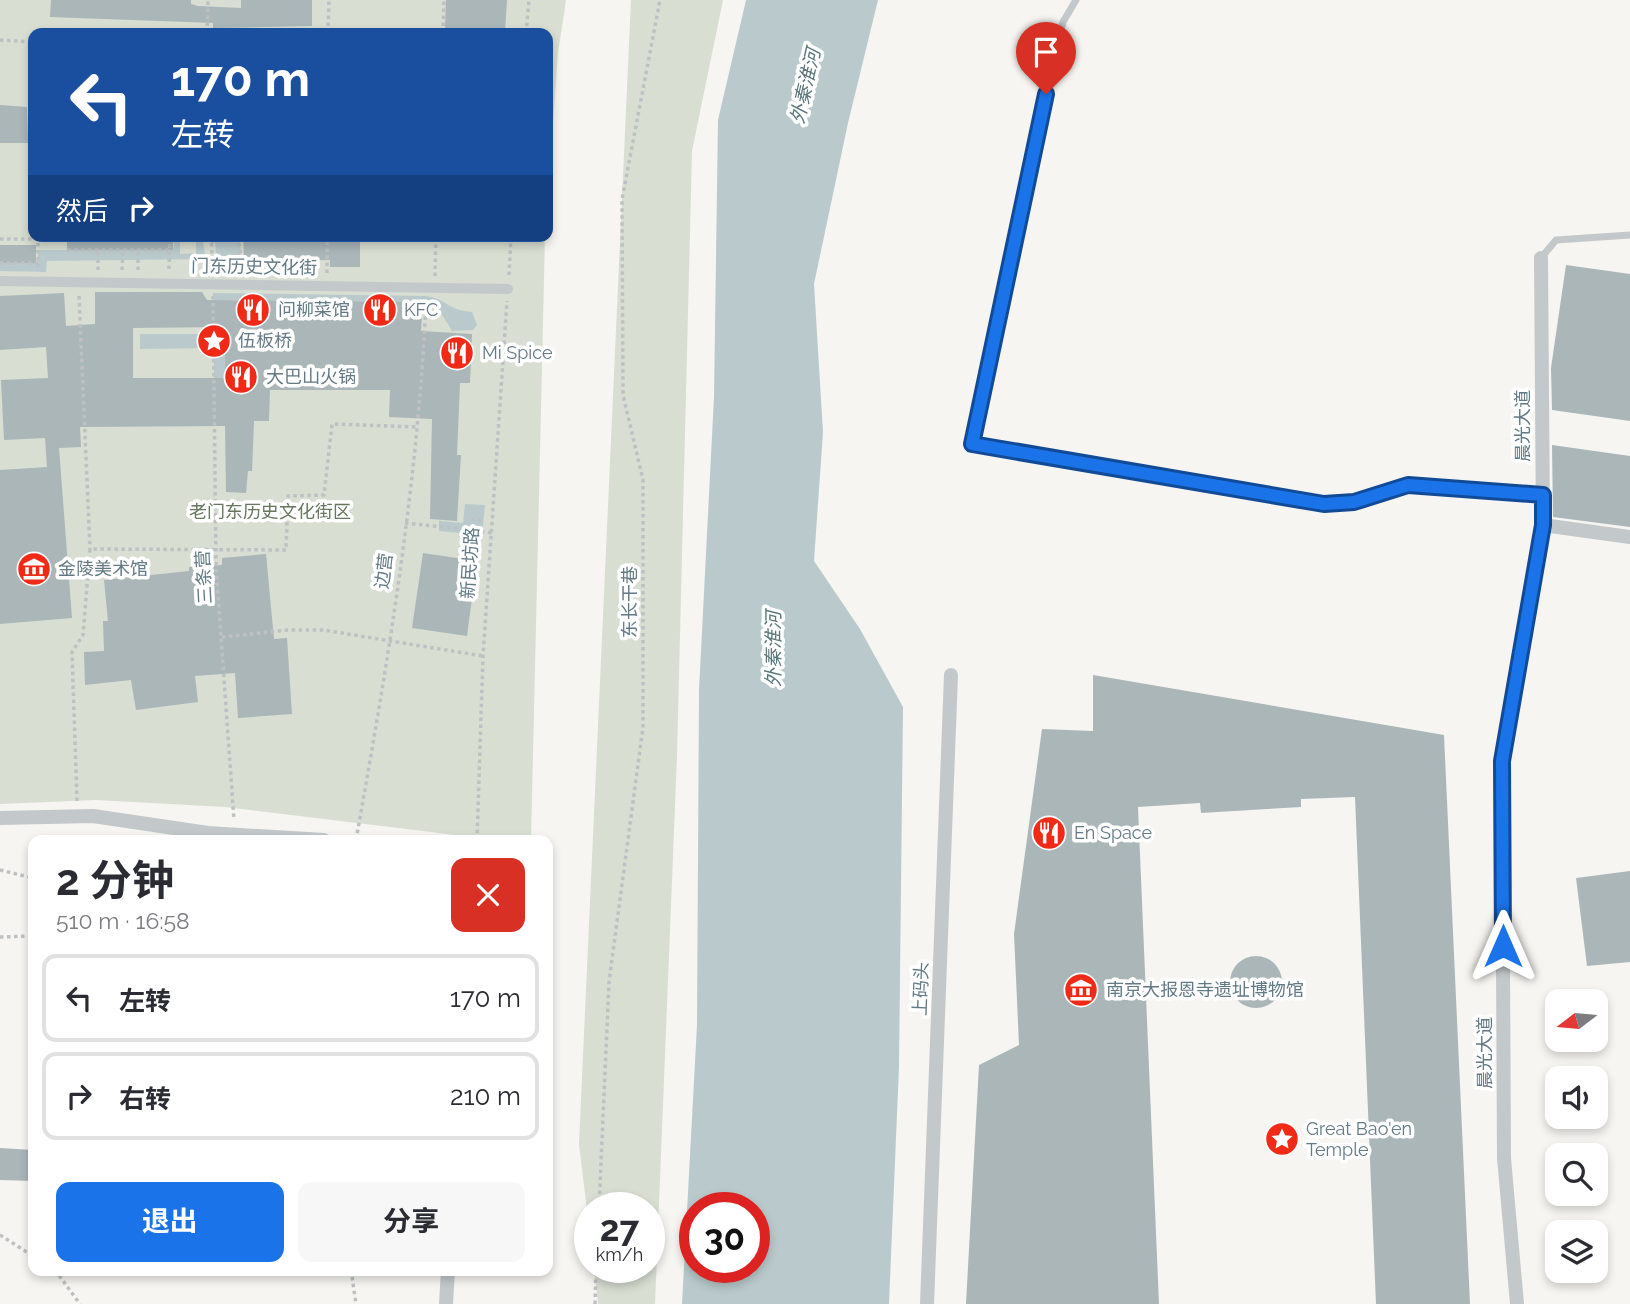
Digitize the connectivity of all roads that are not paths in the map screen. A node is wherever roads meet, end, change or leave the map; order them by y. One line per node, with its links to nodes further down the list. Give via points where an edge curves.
1 (1076, 0): 6 (lane, via 1063,22 1052,67)
2 (1630, 234): 3 (lane, via 1556,240)
3 (1541, 258): 7 (street, 晨光大道)
4 (0, 281): 5 (street, 门东历史文化街)
5 (508, 289)
6 (972, 444): 7 (street, via 1324,504 1354,502 1408,485)
7 (1543, 495): 8 (street, 晨光大道)
8 (1543, 525): 9 (street); 16 (street, 晨光大道, via 1502,761 1504,1158)
9 (1630, 537)
10 (951, 675): 15 (street, 上码头)
11 (0, 818): 12 (street, via 93,816 208,833)
12 (266, 835)
13 (448, 1276): 14 (street)
14 (446, 1304)
15 (927, 1304)
16 (1517, 1304)

